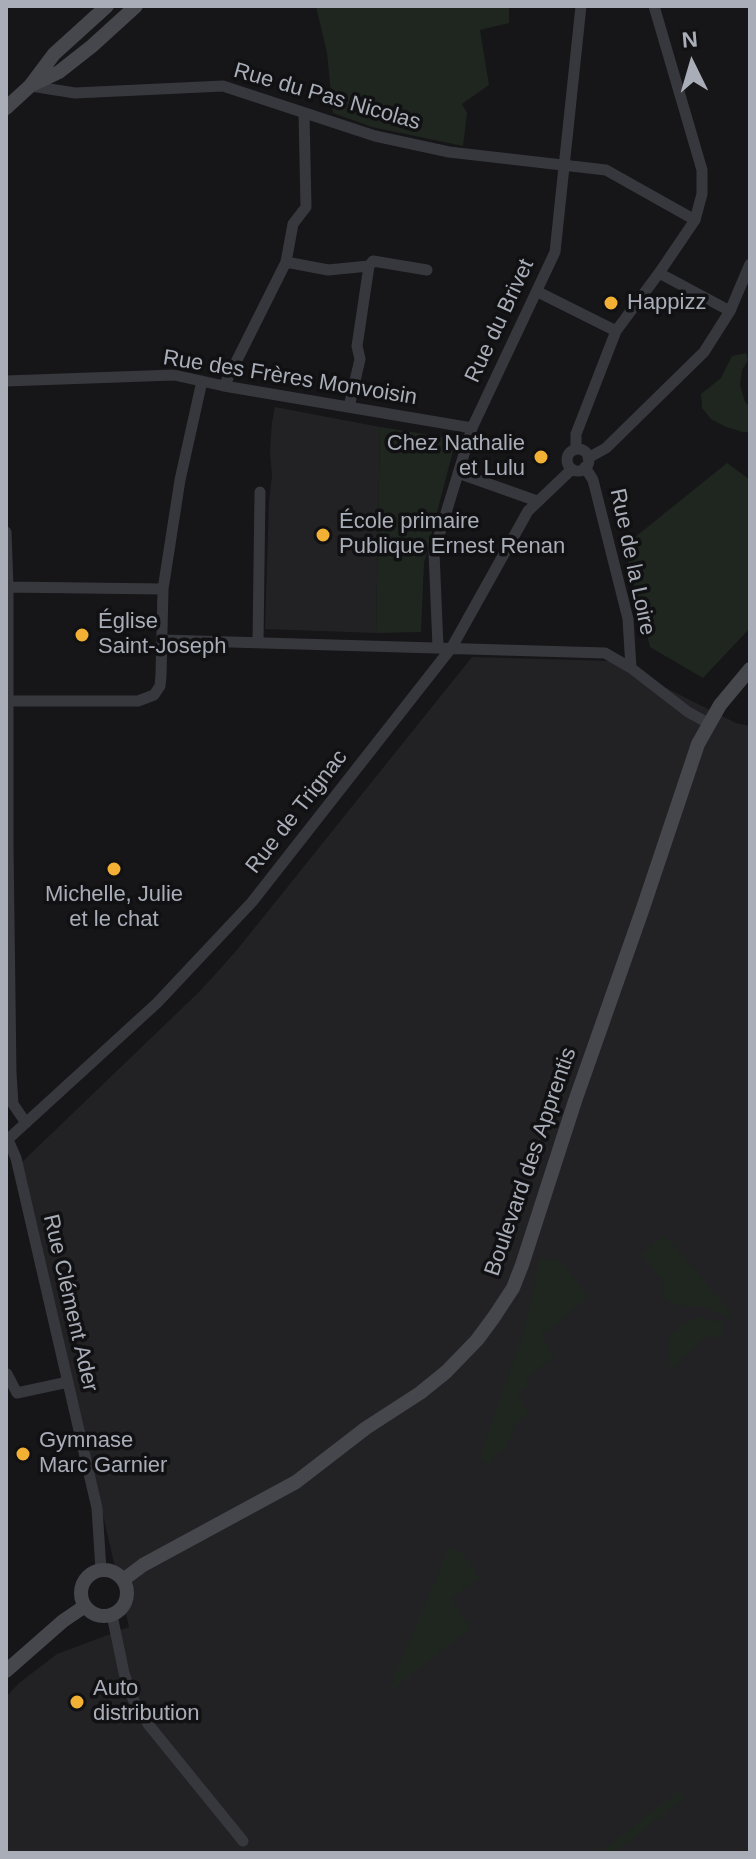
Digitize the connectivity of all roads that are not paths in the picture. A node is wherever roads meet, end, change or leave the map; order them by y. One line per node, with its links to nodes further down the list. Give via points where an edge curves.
1 (107, 6): 5 (main road, via 54,54)
2 (136, 6): 5 (main road, via 59,72)
3 (581, 6): 8 (street, Rue du Brivet)
4 (654, 6): 9 (street, via 702,170)
5 (30, 86): 6 (main road); 7 (street, Rue du Pas Nicolas, via 75,93 223,86)
6 (6, 108)
7 (304, 113): 8 (street, Rue du Pas Nicolas, via 449,152); 10 (street, via 306,207 293,224)
8 (564, 165): 9 (street, Rue du Pas Nicolas, via 606,170); 15 (street, Rue du Brivet, via 555,252)
9 (695, 220): 14 (street)
10 (286, 262): 12 (street, via 328,270); 20 (street)
11 (750, 264): 16 (street)
12 (369, 266): 13 (street, via 373,261); 21 (street, via 357,346 360,359)
13 (427, 270)
14 (659, 273): 16 (street); 17 (street)
15 (538, 292): 17 (street); 22 (street, Rue du Brivet)
16 (730, 311): 24 (street, via 694,363)
17 (616, 331): 23 (street, via 576,434)
18 (6, 381): 19 (street, Rue des Frères Monvoisin, via 174,375)
19 (202, 381): 20 (street, Rue des Frères Monvoisin); 31 (street)
20 (224, 386): 21 (street, Rue des Frères Monvoisin)
21 (349, 407): 22 (street, Rue des Frères Monvoisin)
22 (472, 428): 26 (street, Rue du Brivet)
23 (576, 449): 24 (street); 25 (street, via 567,459)
24 (587, 462): 25 (street); 36 (street, Rue de la Loire, via 628,619)
25 (572, 469): 28 (street, Rue de Trignac)
26 (458, 473): 28 (street); 34 (street, Rue du Brivet, via 434,552)
27 (260, 492): 33 (street)
28 (537, 501): 35 (street, Rue de Trignac)
29 (6, 532): 30 (street)
30 (7, 587): 31 (street); 38 (street)
31 (163, 589): 32 (street)
32 (163, 640): 33 (street); 38 (street, via 160,686 154,695 138,701)
33 (258, 642): 34 (street)
34 (438, 647): 35 (street)
35 (452, 647): 36 (street, via 605,653); 41 (street, Rue de Trignac, via 252,902 157,1003)
36 (631, 668): 39 (street)
37 (750, 669): 39 (main road, Boulevard des Apprentis)
38 (8, 701): 40 (street)
39 (710, 724): 46 (main road, Boulevard des Apprentis, via 695,753 522,1265 494,1317 446,1372 296,1482)
40 (7, 817): 41 (street, via 12,1096)
41 (26, 1123): 42 (street, Rue de Trignac)
42 (7, 1141): 44 (street, Rue Clément Ader, via 16,1158)
43 (6, 1374): 44 (street, via 17,1393)
44 (68, 1382): 45 (street, Rue Clément Ader, via 97,1508)
45 (101, 1570): 46 (main road); 47 (main road, via 83,1584)
46 (123, 1580): 48 (main road, via 126,1600)
47 (85, 1606): 48 (main road, via 97,1615); 49 (main road)
48 (112, 1615): 50 (street, via 133,1699)
49 (6, 1671)
50 (243, 1841)

